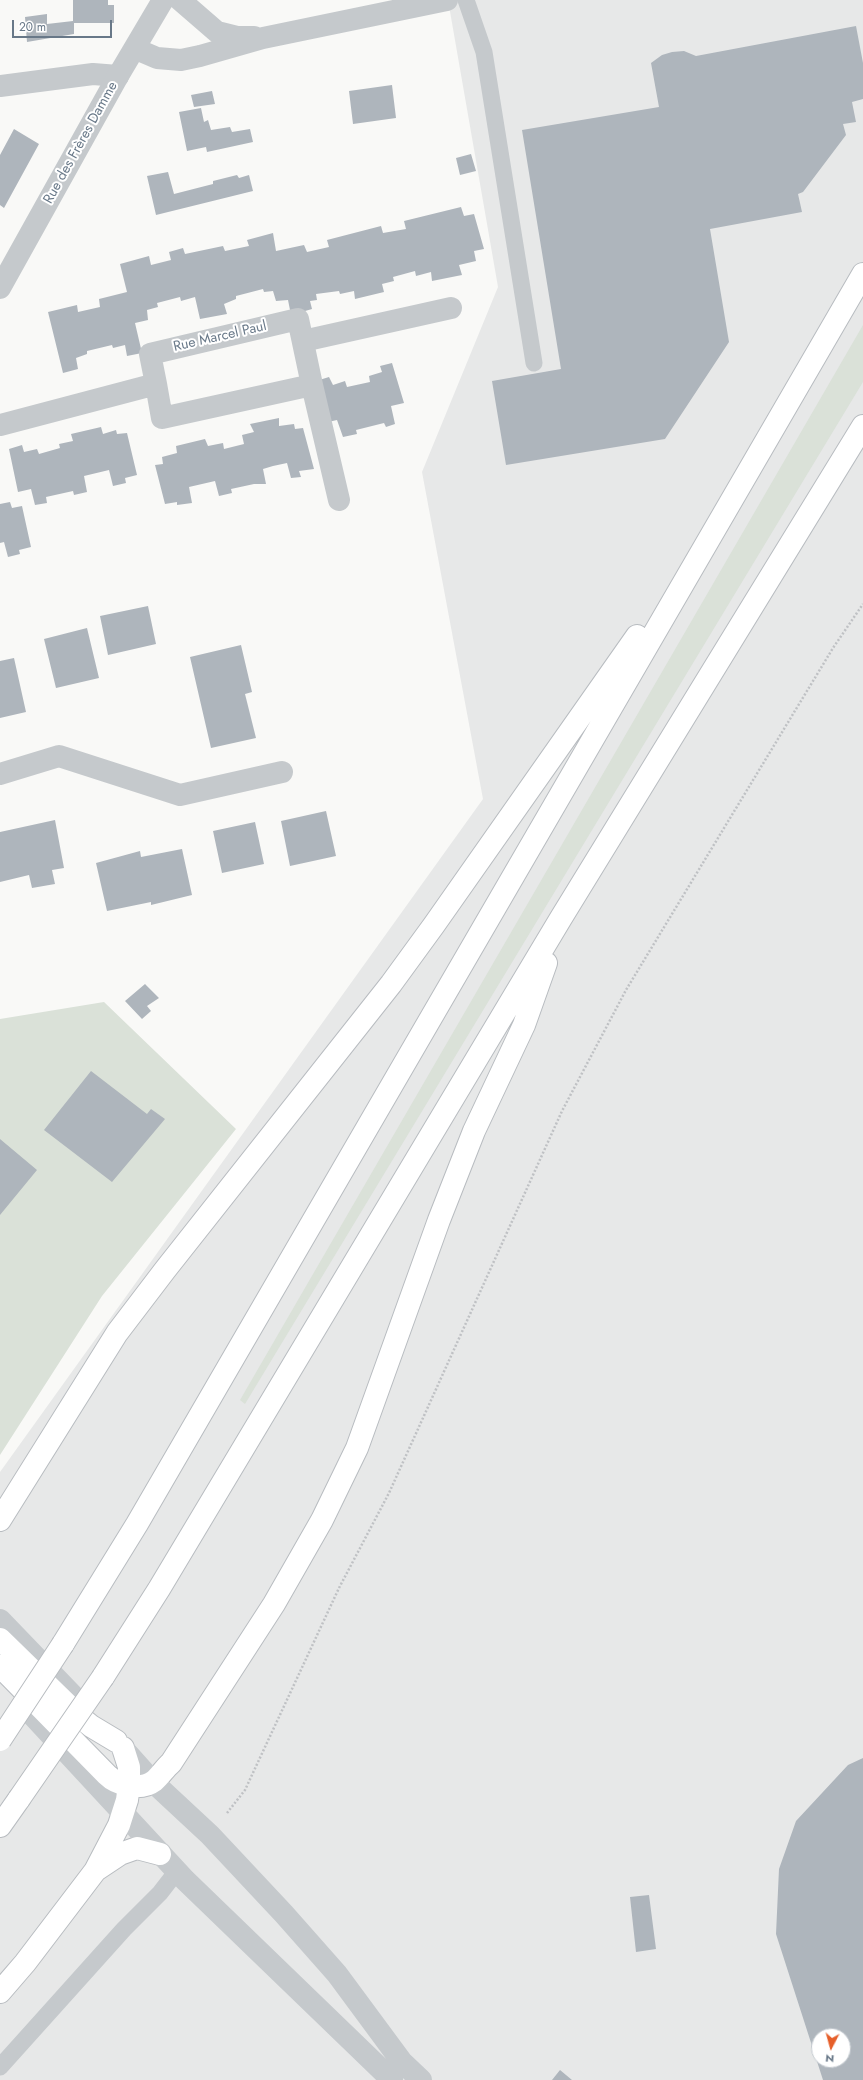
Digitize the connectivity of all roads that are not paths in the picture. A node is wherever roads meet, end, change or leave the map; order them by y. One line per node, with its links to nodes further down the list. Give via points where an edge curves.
1 (163, 0): 6 (street, Rue des Frères Damme)
2 (180, 0): 5 (street, via 217,32 237,37)
3 (447, 0): 5 (street)
4 (466, 0): 13 (lane, via 484,52)
5 (263, 38): 6 (street, via 181,60 157,58)
6 (136, 49): 7 (street, Rue des Frères Damme)
7 (118, 76): 8 (street, via 93,74); 10 (street, Rue des Frères Damme)
8 (0, 86)
9 (863, 274): 19 (main road)
10 (0, 288)
11 (451, 308): 12 (street)
12 (304, 341): 14 (street, Rue Marcel Paul, via 298,318 150,354); 15 (street, Rue Marcel Paul)
13 (534, 363)
14 (156, 384): 15 (street, Rue Marcel Paul, via 162,418); 16 (street)
15 (312, 385): 18 (street, Rue Marcel Paul)
16 (0, 425)
17 (863, 426): 22 (main road)
18 (339, 500)
19 (724, 513): 23 (main road, via 391,984 117,1333); 28 (main road, bridge, via 137,1524)
20 (282, 772): 21 (street, via 180,796 59,756)
21 (0, 774)
22 (561, 918): 30 (main road, via 524,1025 474,1131 439,1220 357,1448 322,1520 274,1604 171,1763); 33 (main road, bridge, via 159,1589 103,1677)
23 (0, 1520)
24 (0, 1620): 29 (street)
25 (0, 1639): 29 (main road, via 80,1718)
26 (0, 1666): 31 (main road, via 112,1780)
27 (0, 1680): 32 (street)
28 (0, 1740)
29 (120, 1745): 30 (street); 31 (main road, via 129,1767)
30 (153, 1782): 31 (main road); 40 (street, via 210,1835 284,1914 337,1974 402,2062)
31 (129, 1785): 32 (main road)
32 (124, 1812): 34 (street); 35 (main road)
33 (0, 1826)
34 (160, 1854): 35 (main road, via 137,1848 120,1854); 36 (street)
35 (95, 1871): 37 (main road)
36 (177, 1871): 38 (lane, via 160,1893 124,1929); 39 (street)
37 (0, 1992)
38 (0, 2068)
39 (392, 2080)
40 (421, 2080)

